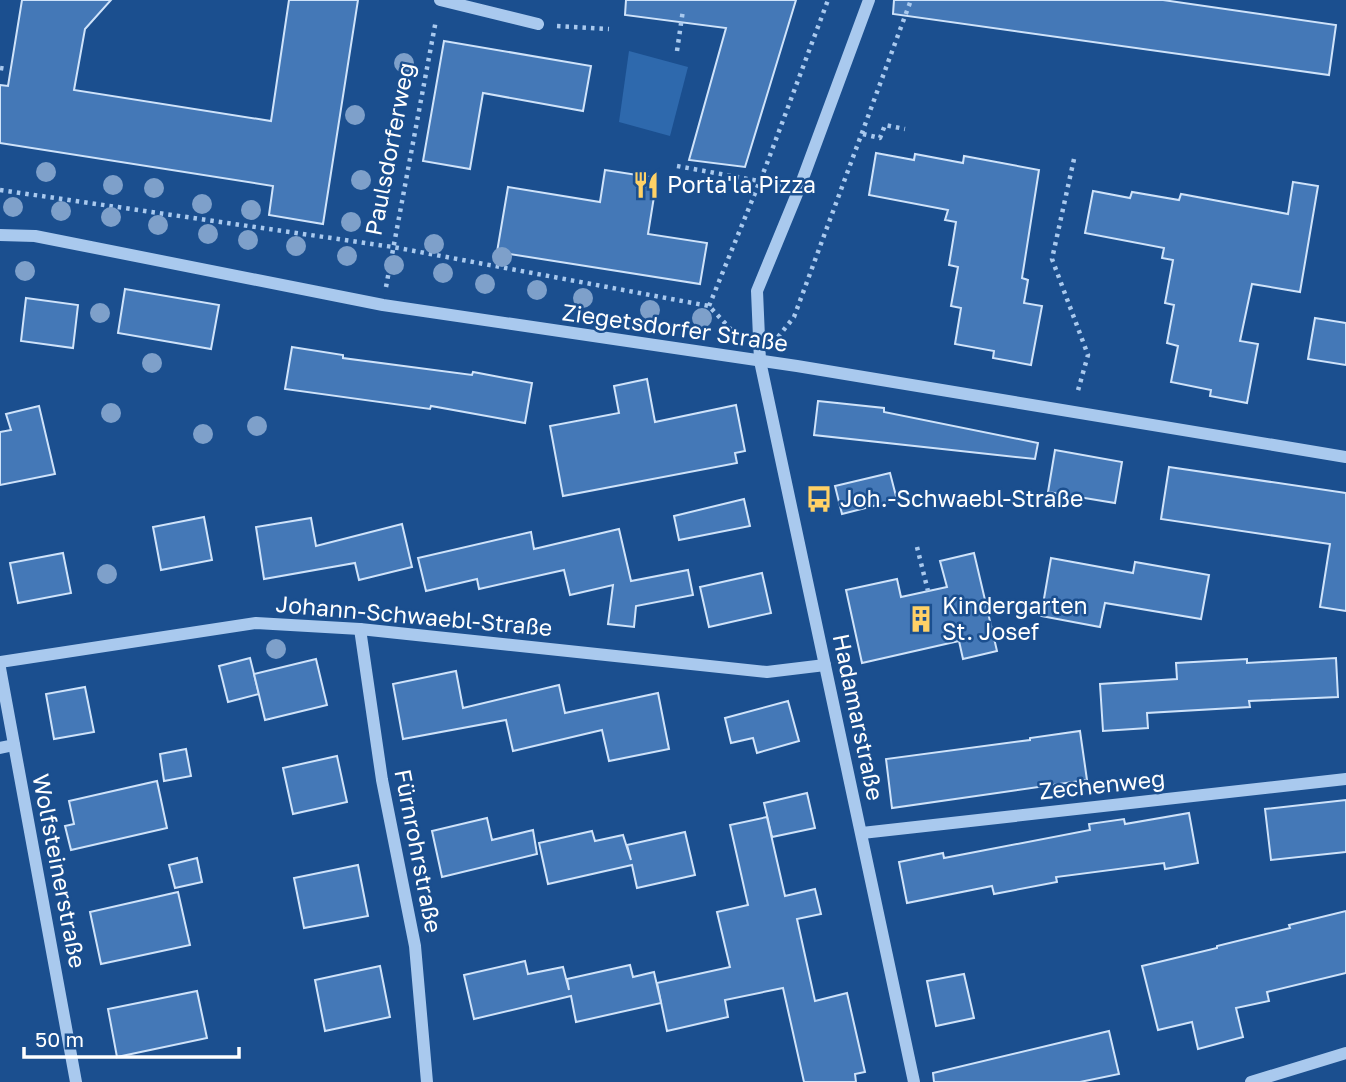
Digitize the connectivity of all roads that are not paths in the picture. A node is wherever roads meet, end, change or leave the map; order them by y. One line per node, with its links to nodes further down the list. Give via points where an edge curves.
1 (869, 0): 5 (street, Hadamarstraße, via 757,291)
2 (439, 5): 3 (street)
3 (538, 24)
4 (0, 235): 5 (street, Ziegetsdorfer Straße, via 35,236 383,305)
5 (760, 361): 6 (street, Ziegetsdorfer Straße); 9 (street, Hadamarstraße)
6 (1346, 457)
7 (360, 629): 8 (street, Johann-Schwaebl-Straße, via 256,623); 9 (street, Johann-Schwaebl-Straße, via 767,672); 17 (street, Fürnrohrstraße, via 415,946)
8 (0, 662)
9 (825, 664): 14 (street, Hadamarstraße)
10 (0, 668): 11 (street, Wolfsteinerstraße)
11 (14, 745): 12 (street); 16 (street, Wolfsteinerstraße)
12 (0, 748)
13 (1346, 779): 14 (street, Zechenweg)
14 (862, 833): 18 (street, Hadamarstraße)
15 (1346, 1053): 19 (street)
16 (76, 1082)
17 (427, 1082)
18 (914, 1082)
19 (1251, 1082)

